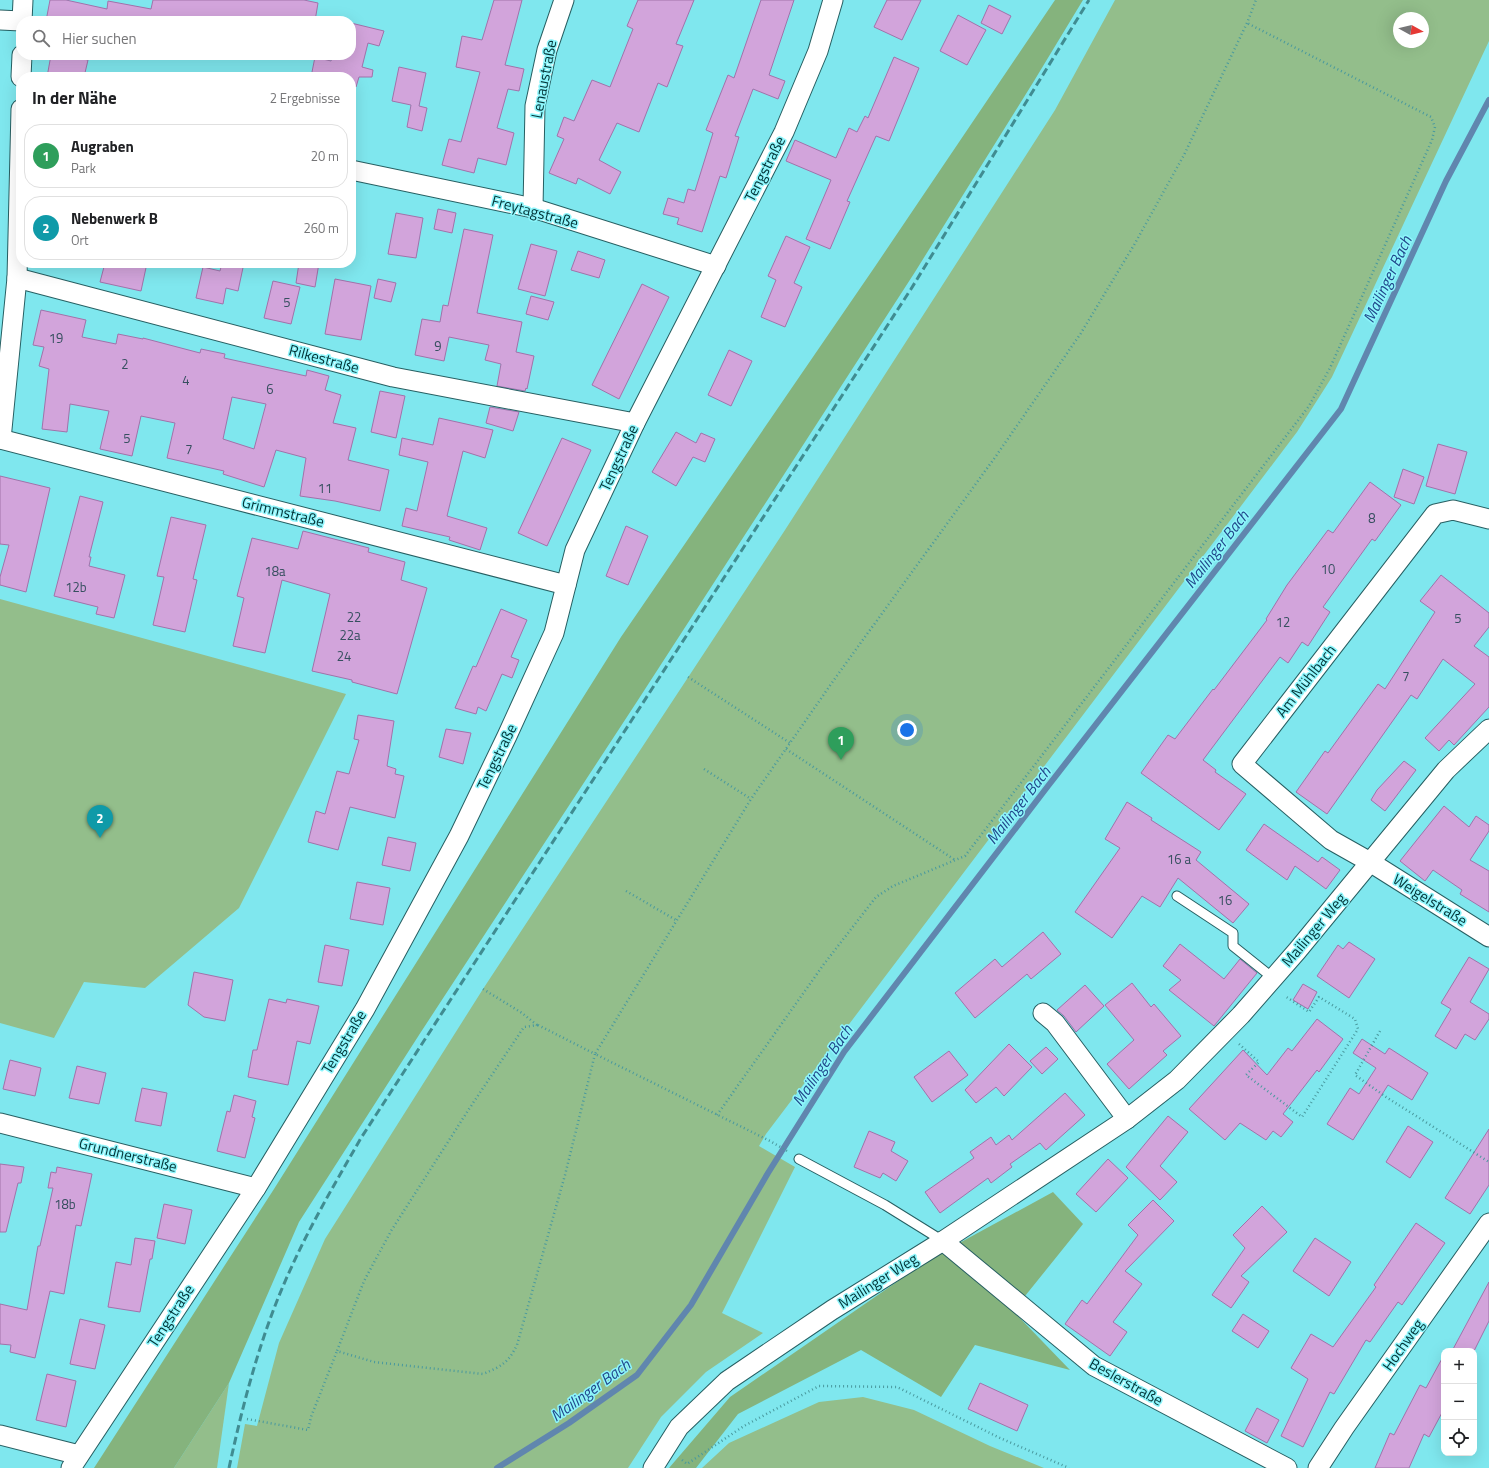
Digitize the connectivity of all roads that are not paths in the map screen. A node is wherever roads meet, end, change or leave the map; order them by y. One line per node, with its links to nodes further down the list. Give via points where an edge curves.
1 (23, 0): 4 (street)
2 (564, 0): 10 (street, Lenaustraße, via 547,50 535,106)
3 (833, 0): 11 (street, Tengstraße, via 818,51 784,132)
4 (21, 16)
5 (0, 20): 6 (street)
6 (16, 21)
7 (22, 60): 8 (street)
8 (21, 72)
9 (356, 171): 10 (street, Freytagstraße)
10 (533, 208): 11 (street, Freytagstraße)
11 (716, 266): 14 (street, Tengstraße)
12 (17, 268): 13 (street)
13 (17, 278): 14 (street, Rilkestraße, via 393,377); 15 (street)
14 (635, 423): 17 (street, Tengstraße, via 576,550)
15 (0, 439): 17 (street, Grimmstraße)
16 (1489, 519): 19 (street, Am Mühlbach, via 1453,510 1435,514 1242,764 1332,840)
17 (566, 585): 27 (street, Tengstraße, via 554,633 459,836 365,1009)
18 (1489, 729): 19 (street, Mailinger Weg, via 1446,770)
19 (1370, 862): 21 (street, Weigelstraße); 22 (street, Mailinger Weg)
20 (1177, 896): 22 (lane, via 1233,933 1233,946)
21 (1489, 937)
22 (1270, 981): 24 (street, Mailinger Weg, via 1177,1080)
23 (1043, 1014): 24 (street, via 1055,1023)
24 (1127, 1120): 29 (street, Mailinger Weg)
25 (0, 1123): 27 (street, Grundnerstraße)
26 (799, 1158): 29 (lane, via 885,1205)
27 (256, 1188): 31 (street, Tengstraße)
28 (1489, 1223): 32 (street, Hochweg, via 1344,1428)
29 (943, 1241): 33 (street, Mailinger Weg, via 832,1310 727,1381 679,1427); 34 (street, Beslerstraße, via 1094,1366)
30 (0, 1435): 31 (street)
31 (75, 1462)
32 (1320, 1467)
33 (653, 1468)
34 (1287, 1468)

